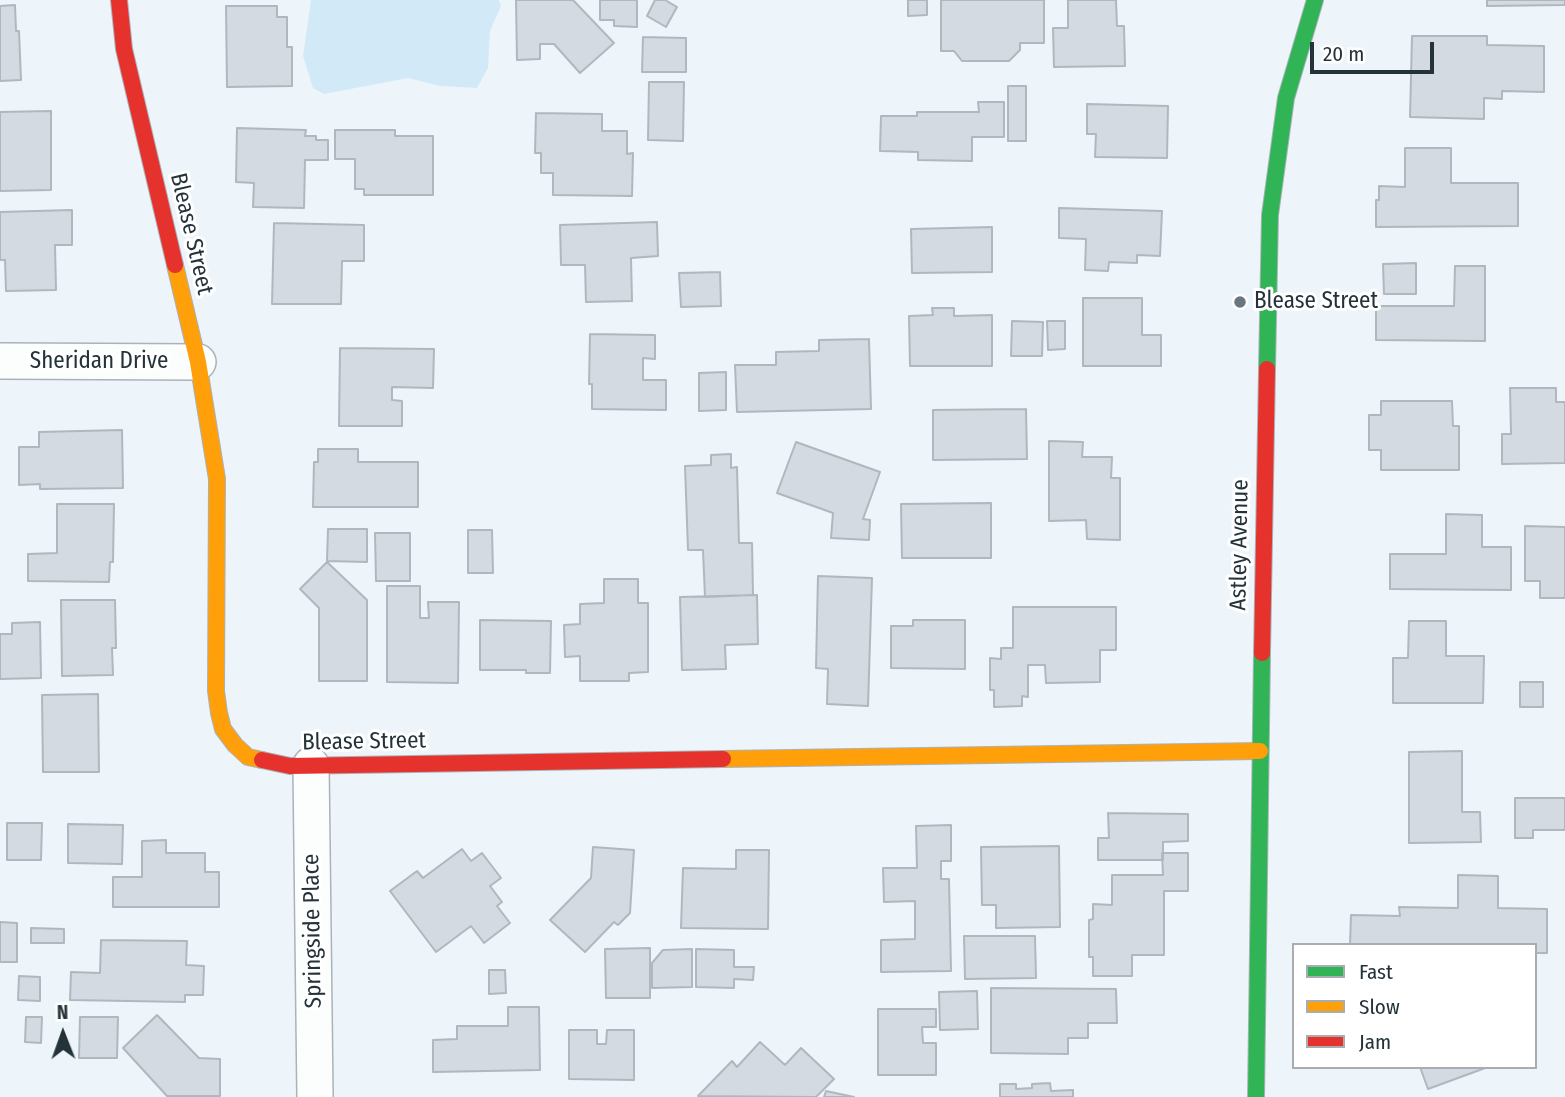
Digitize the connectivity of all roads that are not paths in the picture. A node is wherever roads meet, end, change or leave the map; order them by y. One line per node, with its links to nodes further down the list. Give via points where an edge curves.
1 (119, 0): 4 (street, Blease Street, via 124,49)
2 (1315, 0): 5 (street, Astley Avenue, via 1286,98 1270,215)
3 (0, 361): 4 (street, Sheridan Drive)
4 (198, 362): 6 (street, Blease Street, via 217,479 216,691 223,729 248,757 290,766)
5 (1260, 751): 6 (street, Blease Street); 8 (street, Astley Avenue)
6 (311, 765): 7 (street, Springside Place)
7 (315, 1097)
8 (1256, 1097)

